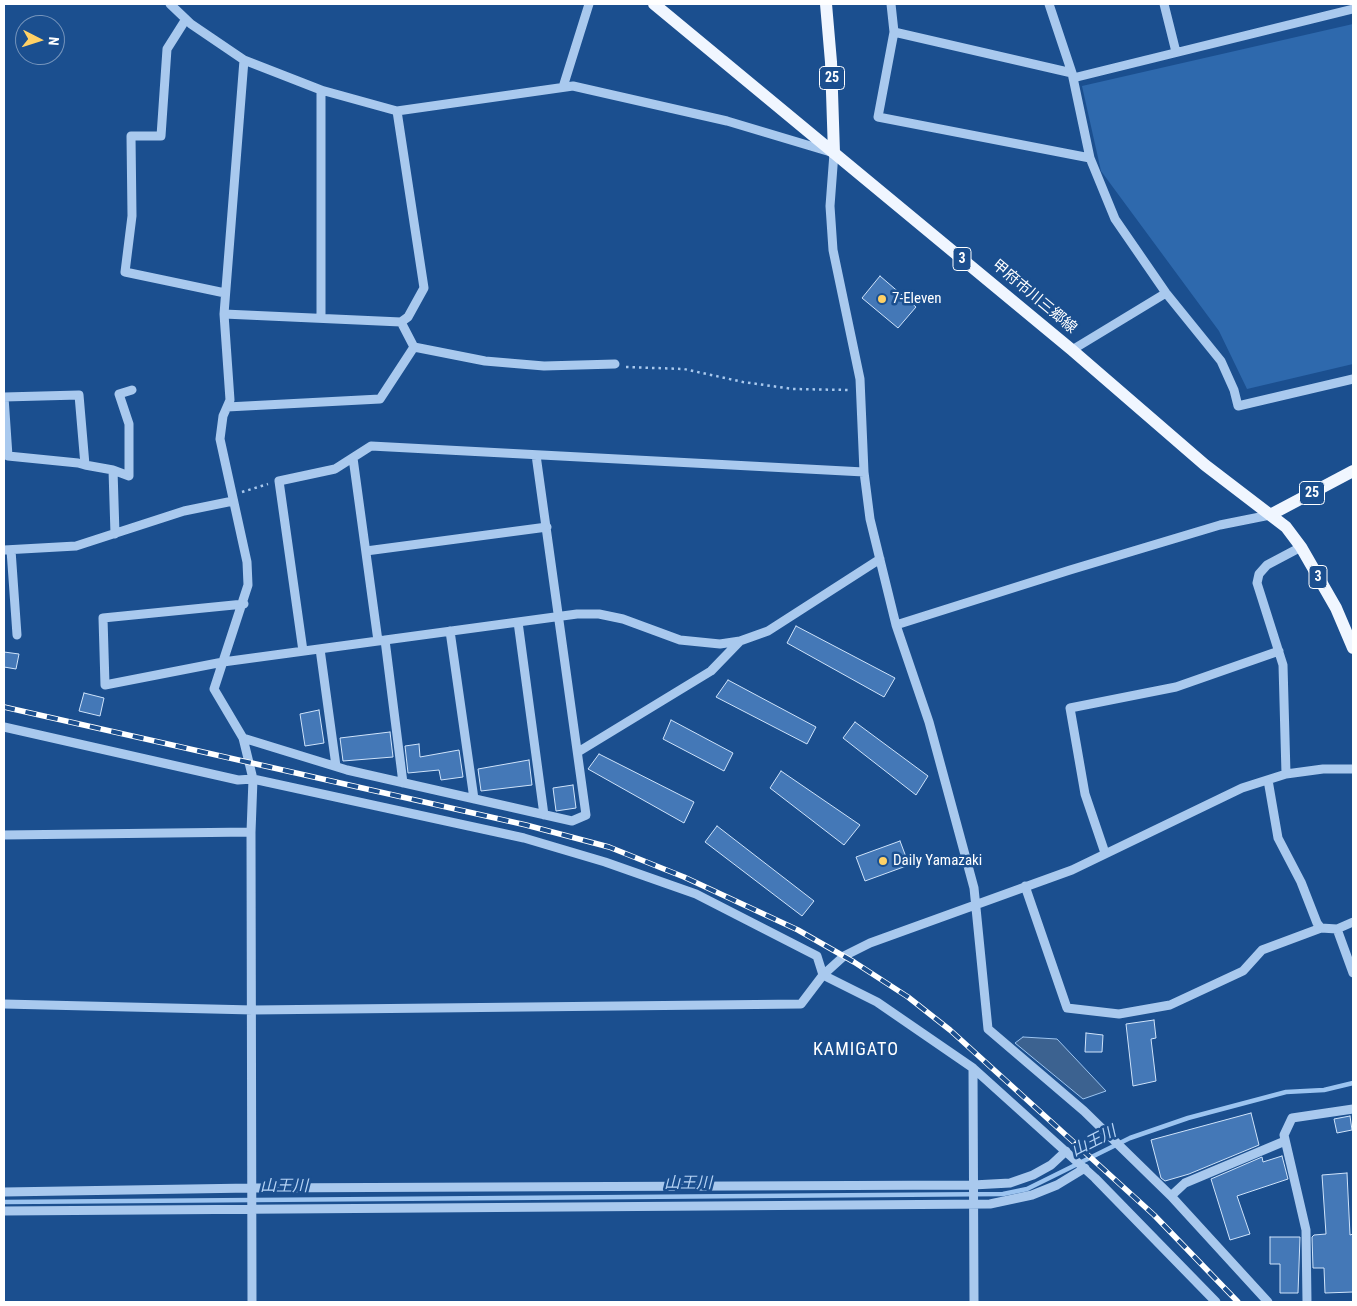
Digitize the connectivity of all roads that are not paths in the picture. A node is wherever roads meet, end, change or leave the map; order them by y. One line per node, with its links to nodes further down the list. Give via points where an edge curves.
1 (170, 4): 9 (street)
2 (589, 4): 14 (street)
3 (654, 4): 17 (main road, 甲府市川三郷線 / 3)
4 (826, 4): 17 (main road, 25)
5 (891, 4): 10 (street)
6 (1050, 4): 13 (street)
7 (1164, 4): 11 (street)
8 (1353, 9): 11 (street)
9 (186, 19): 12 (street); 19 (street, via 167,49 161,136 131,136 132,216 125,272)
10 (894, 32): 13 (street); 18 (street, via 878,117)
11 (1176, 52): 13 (street)
12 (244, 60): 15 (street); 19 (street)
13 (1072, 76): 18 (street)
14 (564, 88): 16 (street); 17 (street, via 573,86 726,121)
15 (322, 90): 16 (street); 22 (street)
16 (397, 111): 23 (street, via 424,288 408,317)
17 (834, 153): 25 (main road, 甲府市川三郷線 / 3); 35 (street, via 830,206 833,250 860,390)
18 (1090, 158): 20 (street, via 1115,219)
19 (226, 293): 21 (street)
20 (1166, 293): 25 (street); 27 (street, via 1221,361 1238,406)
21 (224, 314): 22 (street); 29 (street, via 230,400)
22 (321, 318): 23 (street)
23 (401, 322): 24 (street)
24 (414, 347): 26 (street, via 485,361 544,366); 29 (street, via 380,399)
25 (1072, 350): 37 (main road, 甲府市川三郷線 / 3, via 1205,465)
26 (615, 364)
27 (1353, 379)
28 (132, 390): 33 (street, via 118,394 129,424 128,476)
29 (227, 407): 36 (street, via 220,439)
30 (536, 455): 31 (street, via 371,446); 35 (street); 38 (street)
31 (353, 458): 42 (street); 55 (street, via 335,469 279,481)
32 (85, 465): 32 (street, via 8,456 4,397 79,395); 33 (street)
33 (113, 470): 39 (street)
34 (1353, 471): 37 (main road, 25)
35 (864, 472): 43 (street, via 870,519)
36 (233, 499): 39 (street); 44 (street, via 247,562 248,585)
37 (1270, 515): 40 (main road, 甲府市川三郷線 / 3, via 1286,527); 47 (street, via 1220,525)
38 (547, 527): 42 (street); 45 (street)
39 (115, 534): 41 (street, via 76,546)
40 (1301, 547): 49 (main road, 甲府市川三郷線 / 3); 56 (street, via 1267,565 1259,574 1258,583)
41 (8, 550): 50 (street)
42 (366, 551): 51 (street)
43 (880, 559): 47 (street); 52 (street, via 768,631)
44 (244, 604): 57 (street); 57 (street, via 103,618 105,685)
45 (560, 616): 46 (street); 52 (street, via 599,614 623,619 680,640 720,644); 60 (street)
46 (518, 622): 48 (street); 68 (street)
47 (896, 625): 73 (street, via 930,722)
48 (450, 631): 51 (street); 67 (street)
49 (1350, 631): 53 (main road, 甲府市川三郷線 / 3)
50 (17, 635)
51 (382, 640): 54 (street); 66 (street)
52 (740, 641): 60 (street, via 711,671)
53 (1353, 648)
54 (320, 649): 55 (street); 61 (street)
55 (303, 651): 57 (street)
56 (1280, 651): 63 (street); 71 (street, via 1176,687 1070,708 1085,794)
57 (223, 662): 59 (street, via 214,689)
58 (4, 727): 64 (street, via 238,780)
59 (243, 738): 61 (street); 64 (street)
60 (578, 752): 68 (street, via 586,815 572,821)
61 (336, 766): 66 (street)
62 (1353, 769): 63 (street)
63 (1286, 774): 65 (street)
64 (253, 780): 69 (street); 78 (street, via 524,838 605,862 696,894 818,956)
65 (1268, 780): 71 (street, via 1220,798); 75 (street, via 1278,838)
66 (402, 782): 67 (street)
67 (474, 799): 68 (street)
68 (544, 814)
69 (251, 832): 70 (street); 80 (street)
70 (4, 835)
71 (1105, 853): 72 (street, via 1072,870)
72 (1024, 886): 73 (street); 75 (street, via 1066,1008 1119,1014 1170,1004 1243,971 1262,950)
73 (976, 903): 78 (street, via 854,949); 89 (street, via 988,1028 1084,1111)
74 (1353, 922): 76 (street)
75 (1321, 928): 76 (street)
76 (1337, 929): 77 (street)
77 (1353, 973)
78 (823, 975): 80 (street, via 801,1004 790,1006); 81 (street, via 877,1002)
79 (4, 1004): 80 (street)
80 (253, 1010): 87 (street)
81 (973, 1068): 84 (street); 86 (street)
82 (1353, 1109): 83 (street, via 1292,1118)
83 (1285, 1140): 89 (street, via 1185,1182); 97 (street, via 1306,1230)
84 (1070, 1154): 85 (street); 86 (street, via 1033,1175 1010,1182)
85 (1084, 1167): 90 (street, via 1057,1185 1032,1195 1004,1202); 95 (street)
86 (973, 1184): 87 (street); 90 (street)
87 (251, 1191): 88 (street); 91 (street)
88 (4, 1192)
89 (1171, 1196): 96 (street)
90 (973, 1203): 91 (street); 94 (street)
91 (251, 1208): 92 (street); 93 (street)
92 (4, 1212)
93 (252, 1302)
94 (974, 1302)
95 (1216, 1302)
96 (1268, 1302)
97 (1307, 1302)

